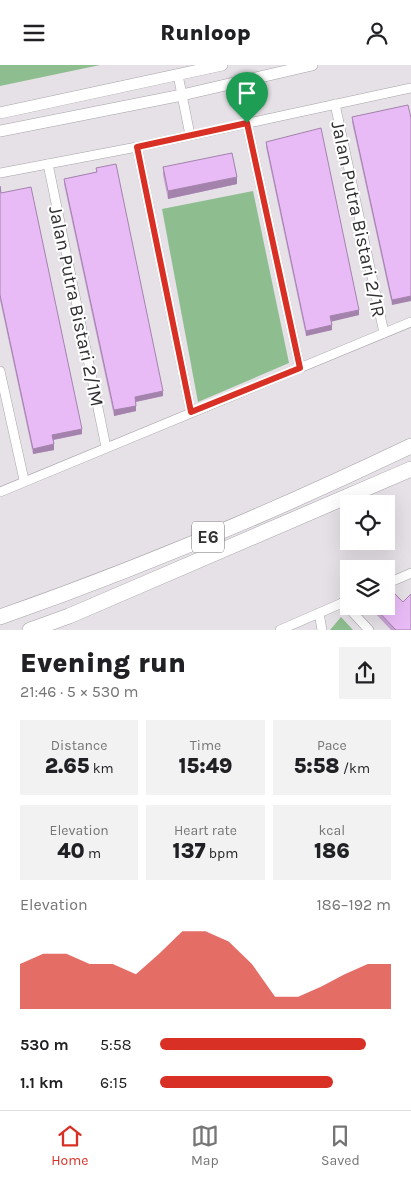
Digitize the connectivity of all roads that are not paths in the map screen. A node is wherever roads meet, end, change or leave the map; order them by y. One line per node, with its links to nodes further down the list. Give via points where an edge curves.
1 (222, 65): 3 (main road)
2 (312, 65): 5 (main road)
3 (178, 75): 5 (street); 7 (main road)
4 (411, 87): 6 (street)
5 (182, 95): 9 (main road); 10 (street)
6 (335, 104): 8 (street); 15 (street, Jalan Putra Bistari 2/1R)
7 (0, 113)
8 (247, 123): 10 (street); 16 (street)
9 (0, 131)
10 (190, 135): 11 (street)
11 (137, 147): 12 (street); 18 (street)
12 (48, 164): 13 (street); 20 (street, Jalan Putra Bistari 2/1M)
13 (0, 173)
14 (411, 321): 15 (street)
15 (384, 333): 16 (street)
16 (300, 368): 18 (street)
17 (0, 371): 22 (street)
18 (191, 412): 20 (street)
19 (411, 446): 29 (highway, E6, via 221,531 70,593)
20 (106, 447): 22 (street)
21 (411, 469): 30 (highway, E6, via 87,609)
22 (24, 480): 23 (street)
23 (0, 492)
24 (411, 573): 25 (street)
25 (395, 580)
26 (340, 604): 27 (street)
27 (318, 613): 31 (street); 32 (street)
28 (357, 615): 33 (street)
29 (0, 617)
30 (30, 630)
31 (280, 630)
32 (322, 630)
33 (369, 630)

